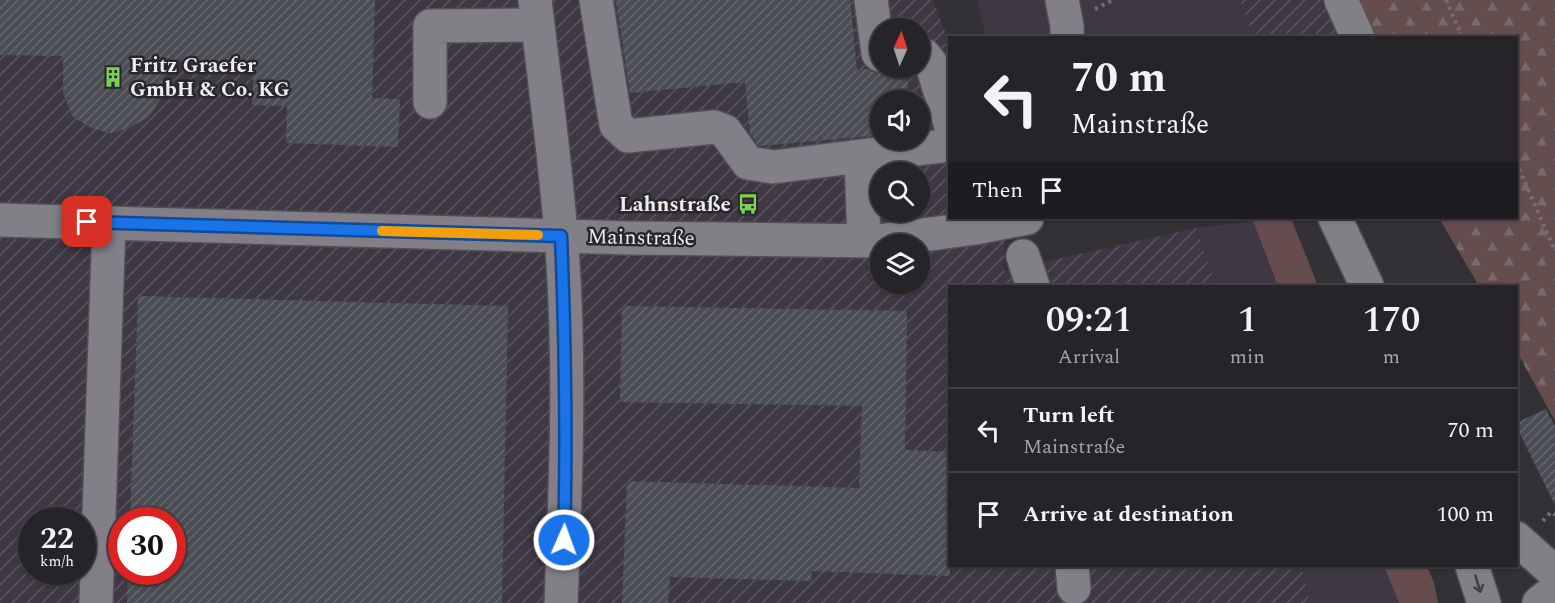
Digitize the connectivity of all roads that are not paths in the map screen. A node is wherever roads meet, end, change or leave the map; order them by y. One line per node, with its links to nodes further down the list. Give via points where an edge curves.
1 (596, 0): 14 (street, via 615,125 628,136 714,127 725,131 748,163 773,167)
2 (871, 0): 7 (street)
3 (1062, 0): 8 (street)
4 (1341, 0): 9 (street)
5 (537, 12): 6 (street); 20 (street)
6 (430, 13): 11 (street)
7 (873, 18)
8 (1067, 36)
9 (1357, 36)
10 (930, 62): 12 (street)
11 (430, 102)
12 (948, 117)
13 (948, 145): 14 (street)
14 (861, 156): 21 (street)
15 (1015, 219): 18 (street, Mainstraße)
16 (1335, 219): 24 (street)
17 (0, 220): 19 (street, Mainstraße)
18 (980, 222): 21 (street, Mainstraße)
19 (109, 223): 20 (street, Mainstraße); 29 (street)
20 (561, 236): 21 (street, Mainstraße); 30 (street, via 566,440)
21 (864, 241)
22 (1023, 256): 23 (street)
23 (1032, 285)
24 (1367, 285)
25 (1518, 540): 27 (street)
26 (1472, 567): 31 (street, one-way to 31)
27 (1555, 573)
28 (1555, 590): 32 (street)
29 (96, 603)
30 (561, 603)
31 (1484, 603)
32 (1539, 603)

